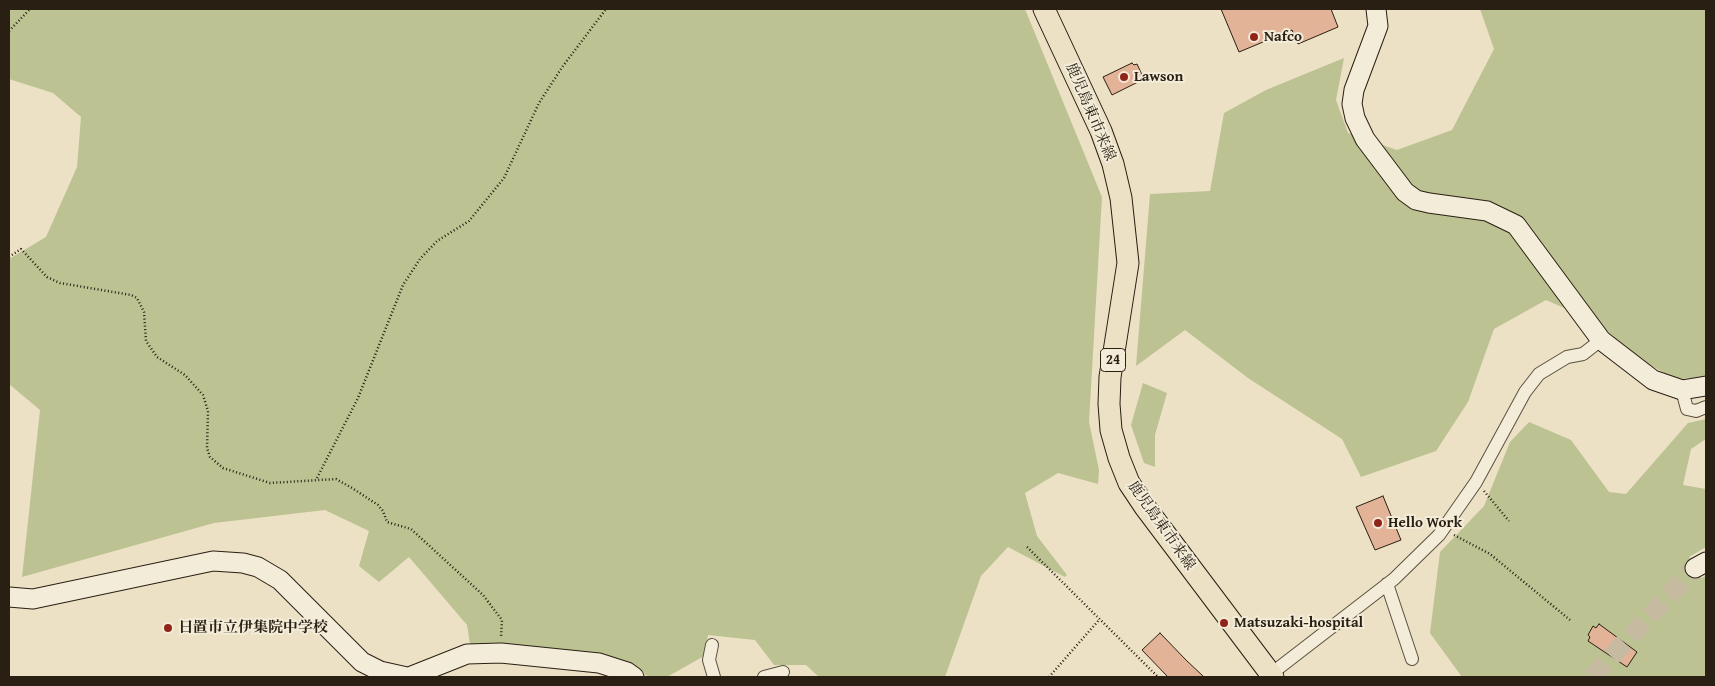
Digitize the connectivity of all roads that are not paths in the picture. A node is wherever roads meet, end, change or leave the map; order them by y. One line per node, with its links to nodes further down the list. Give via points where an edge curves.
1 (1044, 9): 12 (main road, 鹿児島東市来線 / 24, via 1101,131 1121,198 1128,263 1110,377 1109,404 1111,430 1119,458 1144,507)
2 (1376, 9): 3 (street, via 1378,26 1354,90 1352,104 1354,118 1365,138 1405,192 1416,200 1487,210 1516,225)
3 (1601, 340): 5 (street, via 1653,380); 7 (street, via 1583,354 1567,357 1539,374 1525,392 1476,482 1443,529)
4 (1706, 386): 5 (street)
5 (1682, 390): 6 (street, via 1687,409 1696,411)
6 (1706, 407)
7 (1387, 584): 10 (street); 12 (street)
8 (9, 597): 13 (street, via 33,599 213,561 243,563 258,567 280,580 362,662 380,671)
9 (712, 645): 15 (street, via 709,660)
10 (1412, 659)
11 (783, 672): 16 (street)
12 (1270, 676)
13 (408, 677): 14 (street, via 467,654 501,653 599,662)
14 (634, 677)
15 (714, 677)
16 (764, 677)

